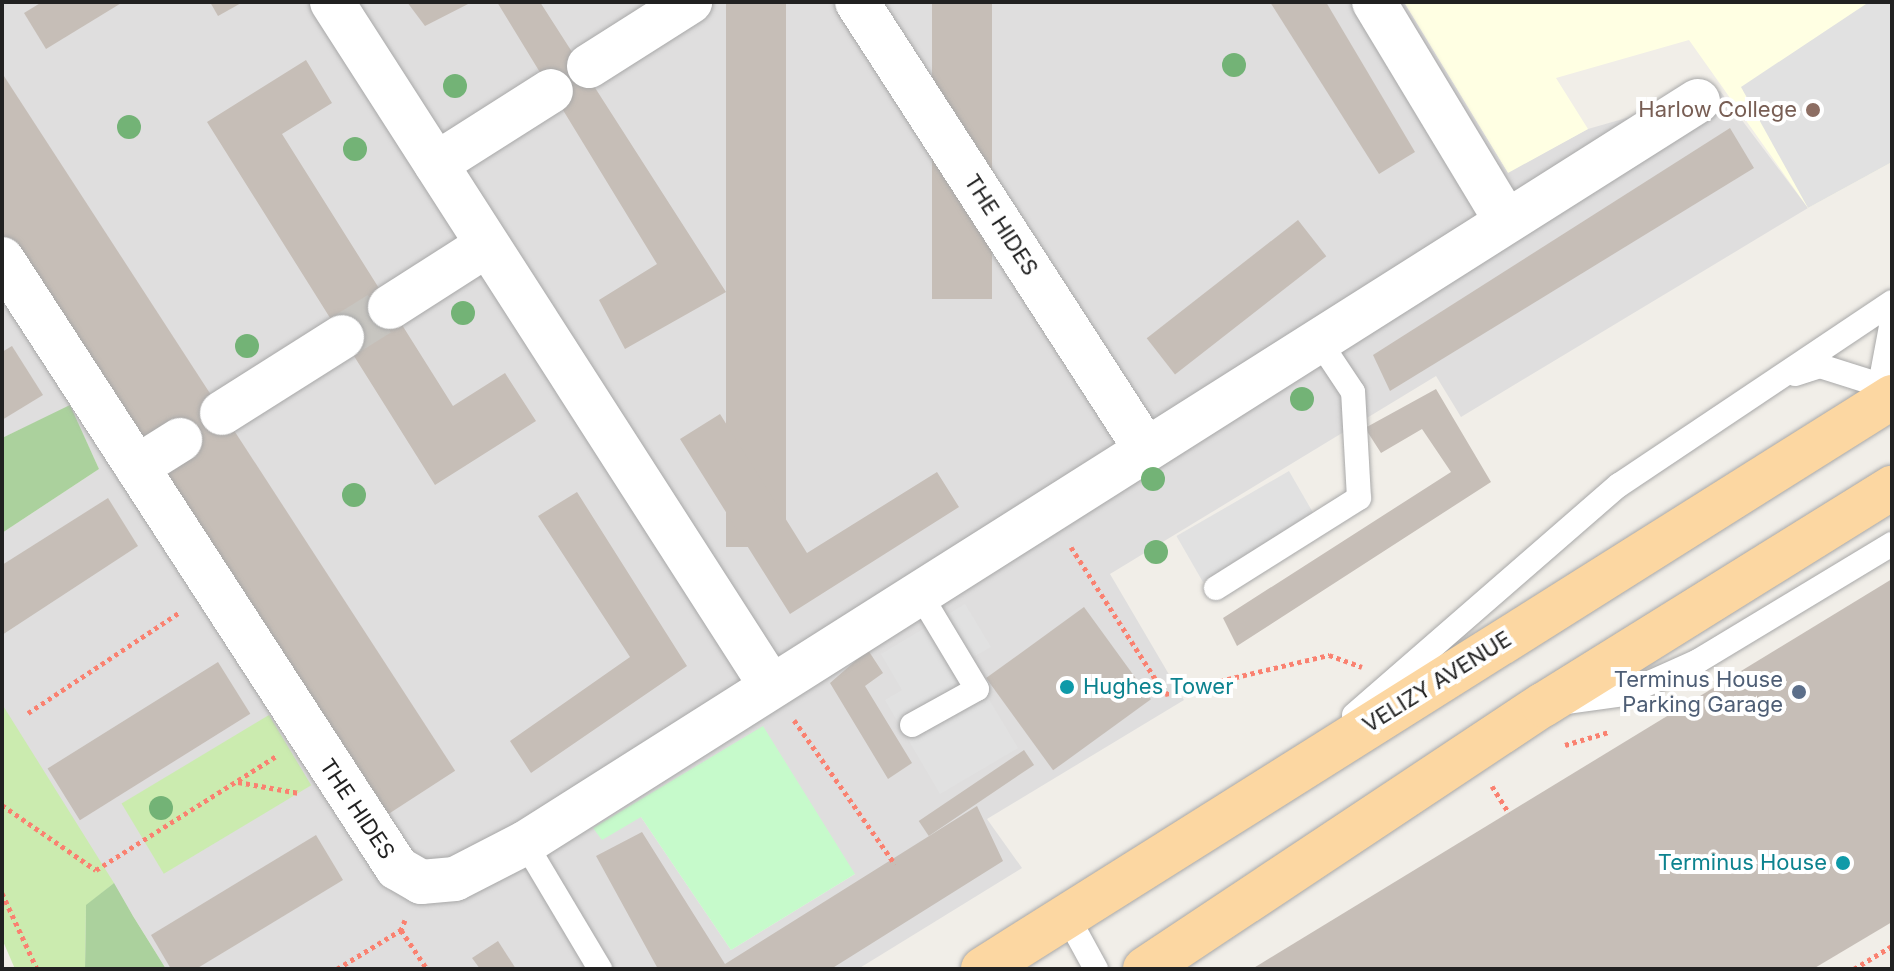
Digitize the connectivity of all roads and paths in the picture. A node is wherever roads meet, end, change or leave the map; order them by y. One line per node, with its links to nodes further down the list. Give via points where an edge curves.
1 (332, 2): 8 (street)
2 (690, 2): 5 (street)
3 (857, 2): 21 (street, THE HIDES)
4 (1374, 2): 9 (street)
5 (589, 66)
6 (551, 91): 8 (street)
7 (1698, 101): 9 (street)
8 (436, 164): 10 (street)
9 (1505, 219): 16 (street)
10 (487, 245): 13 (street); 30 (street)
11 (2, 259): 22 (street, THE HIDES)
12 (1892, 302): 17 (lane)
13 (390, 307)
14 (1892, 321): 17 (lane, via 1880,385 1820,366)
15 (342, 337): 19 (street)
16 (1317, 338): 21 (street); 26 (lane, via 1353,392 1359,498)
17 (1774, 381): 29 (lane, via 1619,485)
18 (1892, 397): 36 (main road, VELIZY AVENUE)
19 (222, 413)
20 (180, 440): 22 (street)
21 (1145, 448): 24 (street)
22 (137, 467): 27 (street, THE HIDES)
23 (1892, 488): 31 (main road)
24 (1047, 509): 28 (street); 29 (path, via 1165,694 1329,655 1374,671 1412,648)
25 (1892, 544): 31 (lane, via 1698,661 1625,694)
26 (1216, 588)
27 (213, 590): 32 (path); 34 (street, THE HIDES)
28 (918, 591): 30 (street); 33 (lane, via 977,689)
29 (1419, 659): 36 (lane)
30 (769, 683): 39 (street); 40 (path)
31 (1543, 705): 35 (main road)
32 (28, 713)
33 (912, 725)
34 (307, 736): 37 (path, via 96,870); 41 (street, THE HIDES, via 397,868)
35 (1470, 753): 38 (path); 52 (main road)
36 (1277, 782): 43 (main road, VELIZY AVENUE)
37 (2, 805)
38 (1509, 813)
39 (525, 843): 41 (street, via 455,879); 49 (lane)
40 (895, 864)
41 (421, 882): 44 (path)
42 (2, 893): 46 (path)
43 (1066, 914): 50 (main road, VELIZY AVENUE); 51 (lane)
44 (401, 930): 47 (path); 48 (path)
45 (1892, 946): 53 (path)
46 (37, 969)
47 (337, 969)
48 (427, 969)
49 (600, 969)
50 (983, 969)
51 (1096, 969)
52 (1145, 969)
53 (1854, 969)

